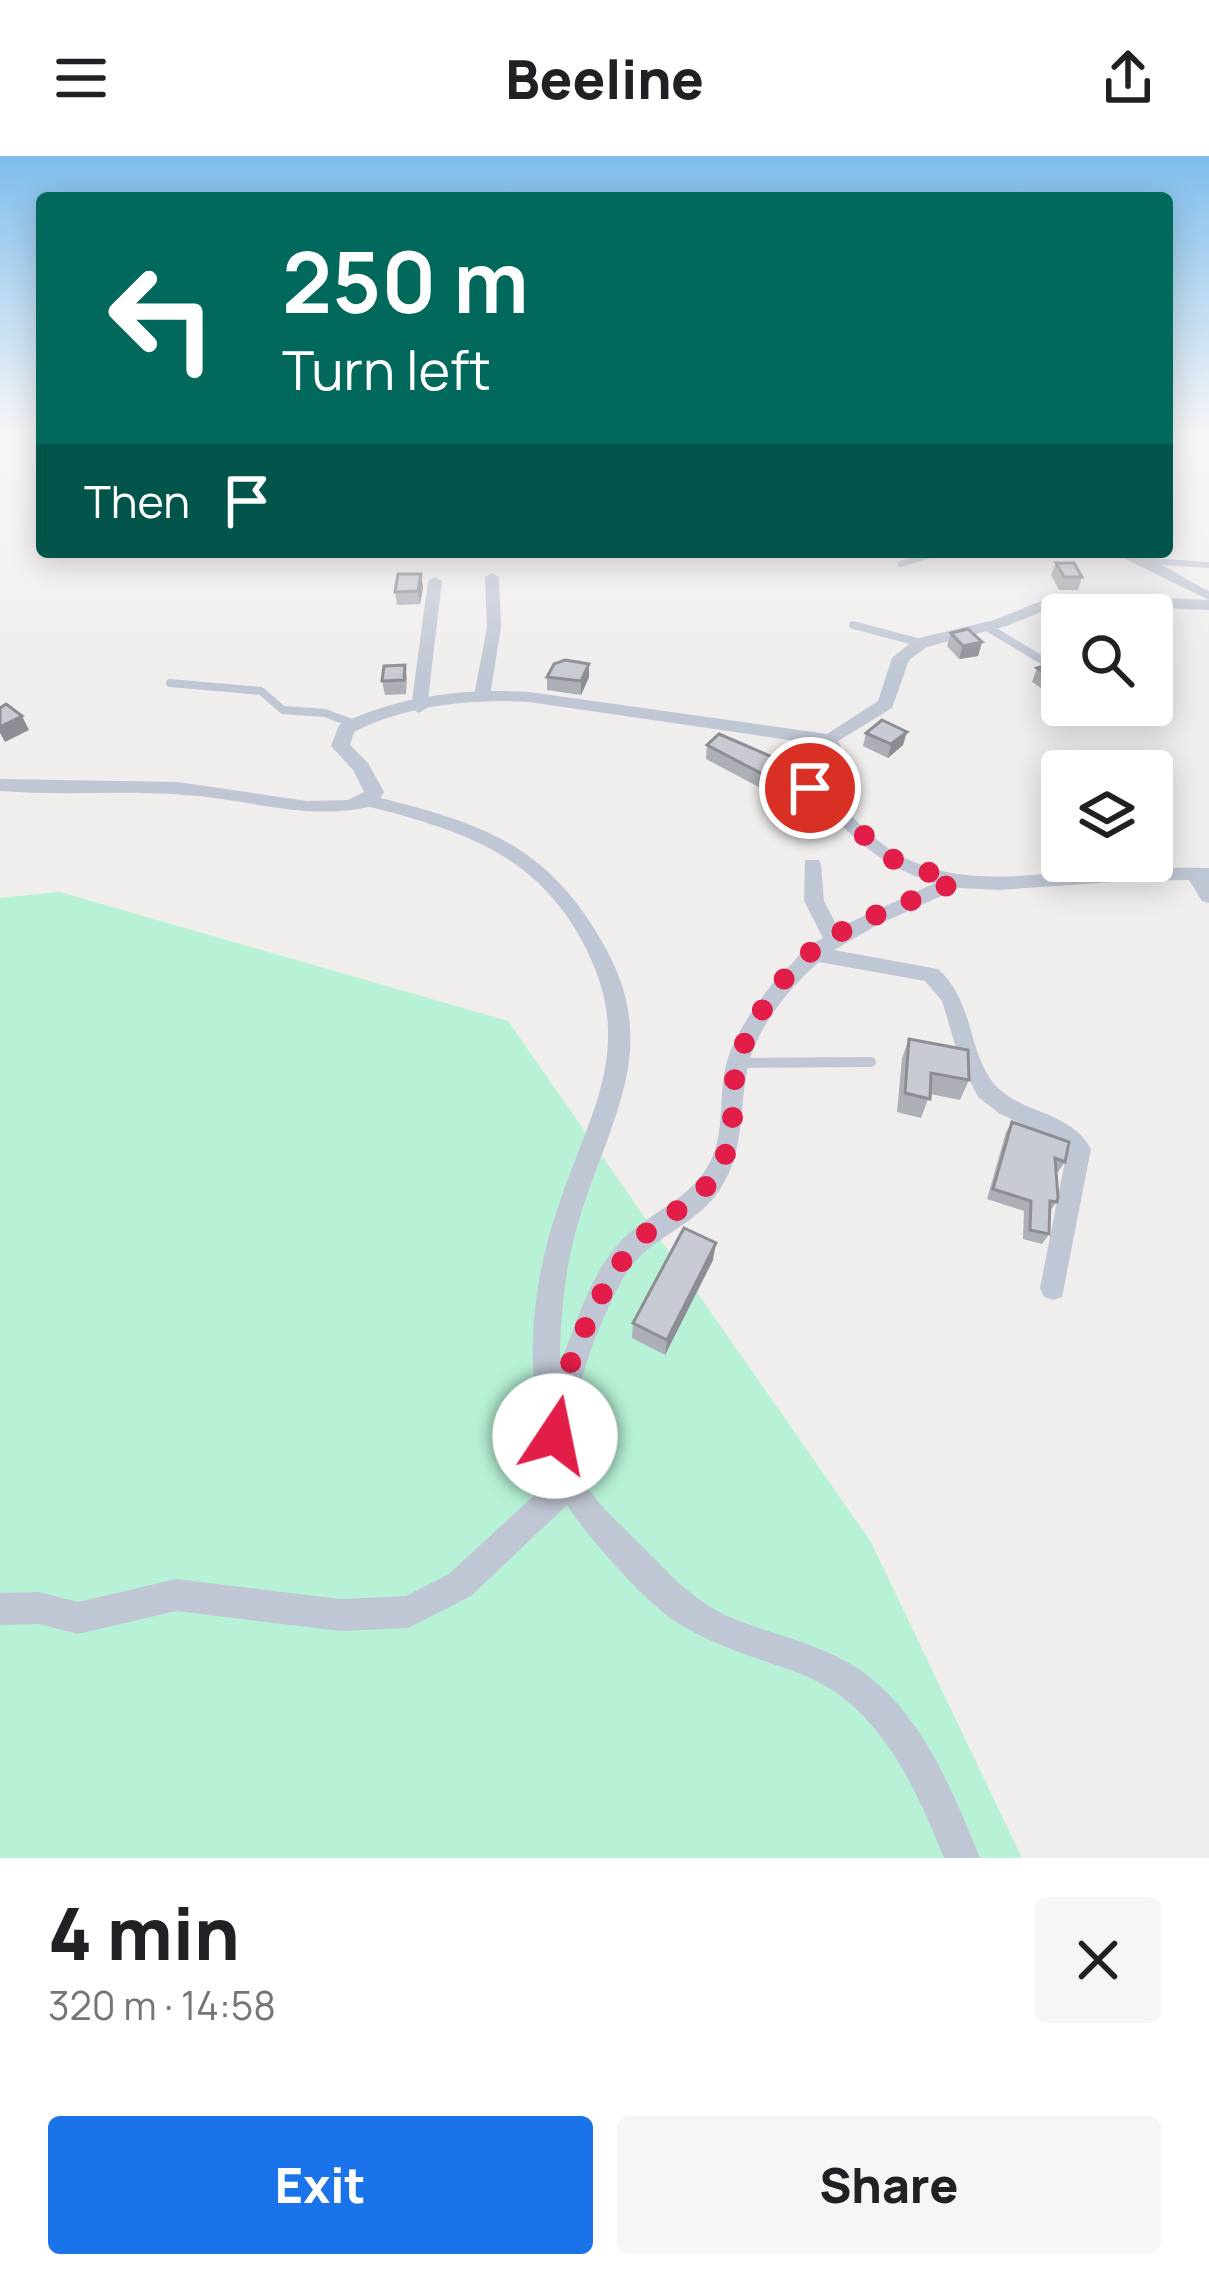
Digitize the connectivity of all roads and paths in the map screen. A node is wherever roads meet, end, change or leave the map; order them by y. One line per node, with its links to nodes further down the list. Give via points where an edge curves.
1 (920, 558): 4 (lane)
2 (1139, 558): 3 (street)
3 (1150, 561): 5 (lane); 8 (street)
4 (901, 564)
5 (1209, 565)
6 (492, 577): 14 (street)
7 (435, 581): 15 (street)
8 (1209, 600): 10 (street, via 1073,598)
9 (853, 625): 11 (lane)
10 (987, 627): 11 (street); 12 (lane)
11 (921, 643): 17 (street, via 901,658 886,704)
12 (1041, 659)
13 (170, 683): 16 (lane, via 262,691 283,710)
14 (482, 696): 15 (street); 17 (street)
15 (419, 708): 16 (street)
16 (354, 724): 19 (street, via 340,746 370,779)
17 (830, 740): 22 (street, via 837,755 810,788 890,858)
18 (0, 784): 19 (street, via 203,790 315,808)
19 (369, 802): 28 (street, via 454,822 550,875 574,906 618,1002 616,1071 569,1211 552,1300)
20 (812, 864): 24 (street)
21 (1202, 874): 22 (street, via 1004,887); 23 (street)
22 (955, 882): 24 (street)
23 (1209, 896)
24 (821, 945): 26 (street, via 777,990); 27 (street, via 941,981 986,1089 1074,1141)
25 (871, 1061): 26 (lane)
26 (737, 1063): 28 (street, via 726,1156 704,1193 622,1258 563,1384)
27 (1053, 1288)
28 (554, 1424): 29 (street)
29 (568, 1484): 30 (street, via 460,1586 408,1612 340,1615 176,1595 78,1618); 31 (street, via 596,1524 689,1613 830,1671 886,1715)
30 (0, 1609)
31 (962, 1858)

